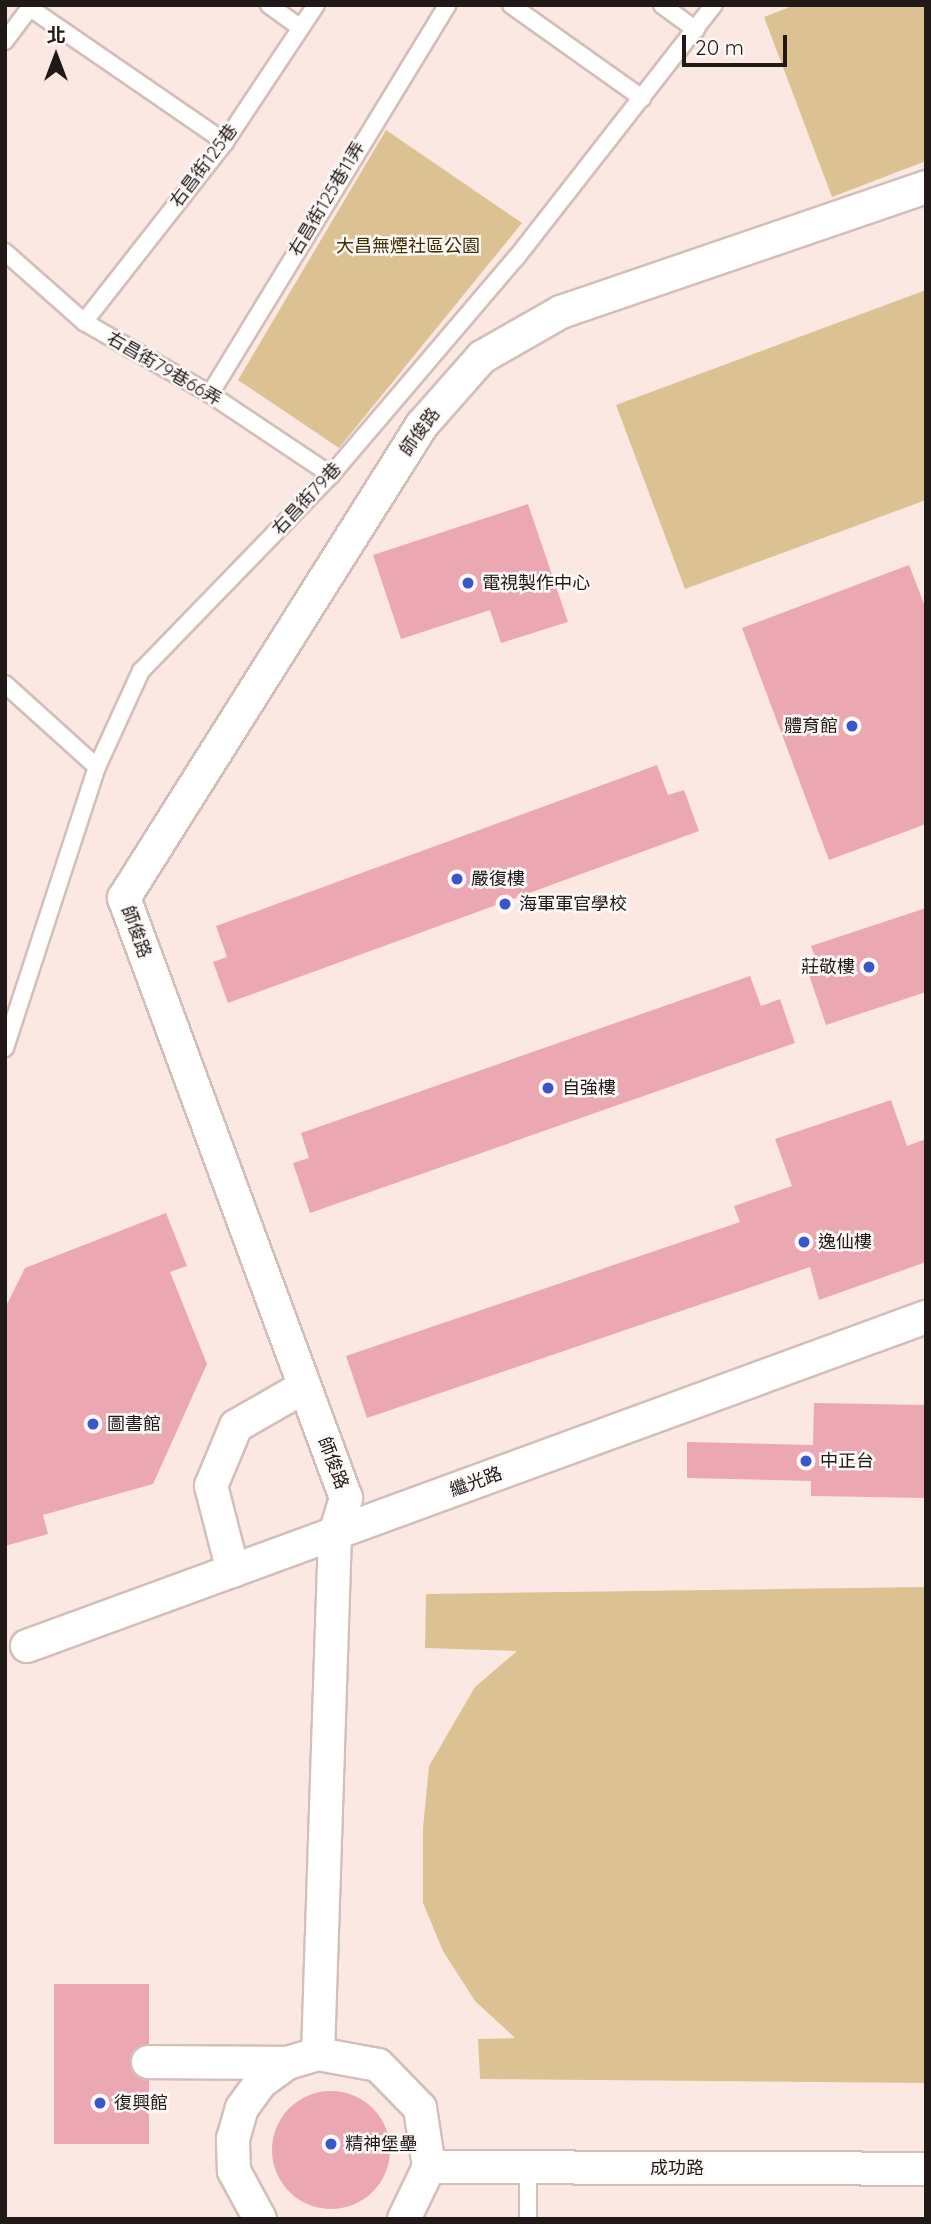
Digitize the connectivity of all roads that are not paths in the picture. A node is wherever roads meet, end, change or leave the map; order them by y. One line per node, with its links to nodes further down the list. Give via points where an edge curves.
1 (269, 5): 8 (lane)
2 (316, 5): 8 (lane, 右昌街125巷)
3 (447, 5): 16 (lane, 右昌街125巷11弄)
4 (511, 5): 11 (lane)
5 (662, 5): 9 (lane)
6 (714, 5): 9 (lane, 右昌街79巷)
7 (31, 6): 10 (lane); 12 (lane)
8 (300, 28): 12 (lane, 右昌街125巷)
9 (696, 30): 11 (lane, 右昌街79巷)
10 (5, 41)
11 (642, 98): 17 (lane, 右昌街79巷)
12 (225, 142): 15 (lane, 右昌街125巷)
13 (926, 187): 22 (street, 師俊路, via 561,312 482,357 422,425 124,898)
14 (5, 253): 15 (lane, 右昌街79巷66弄)
15 (83, 322): 16 (lane, 右昌街79巷66弄)
16 (211, 394): 17 (lane, 右昌街79巷66弄)
17 (331, 475): 19 (lane, 右昌街79巷, via 141,671)
18 (5, 684): 19 (lane)
19 (97, 767): 20 (lane, 右昌街79巷)
20 (5, 1048)
21 (926, 1317): 23 (street, 繼光路)
22 (304, 1387): 23 (street, 師俊路, via 346,1498); 24 (street, via 236,1426 211,1486)
23 (335, 1534): 24 (street, 繼光路); 26 (street, 師俊路)
24 (233, 1571): 25 (street, 繼光路)
25 (27, 1646)
26 (318, 2054): 28 (street); 29 (street, via 349,2055 402,2083 420,2108)
27 (148, 2062): 28 (street)
28 (287, 2063): 32 (street, via 261,2082 233,2139 234,2171)
29 (429, 2167): 30 (street, 成功路); 33 (street)
30 (528, 2168): 31 (street, 成功路); 34 (lane)
31 (926, 2169)
32 (260, 2219)
33 (404, 2219)
34 (528, 2219)

